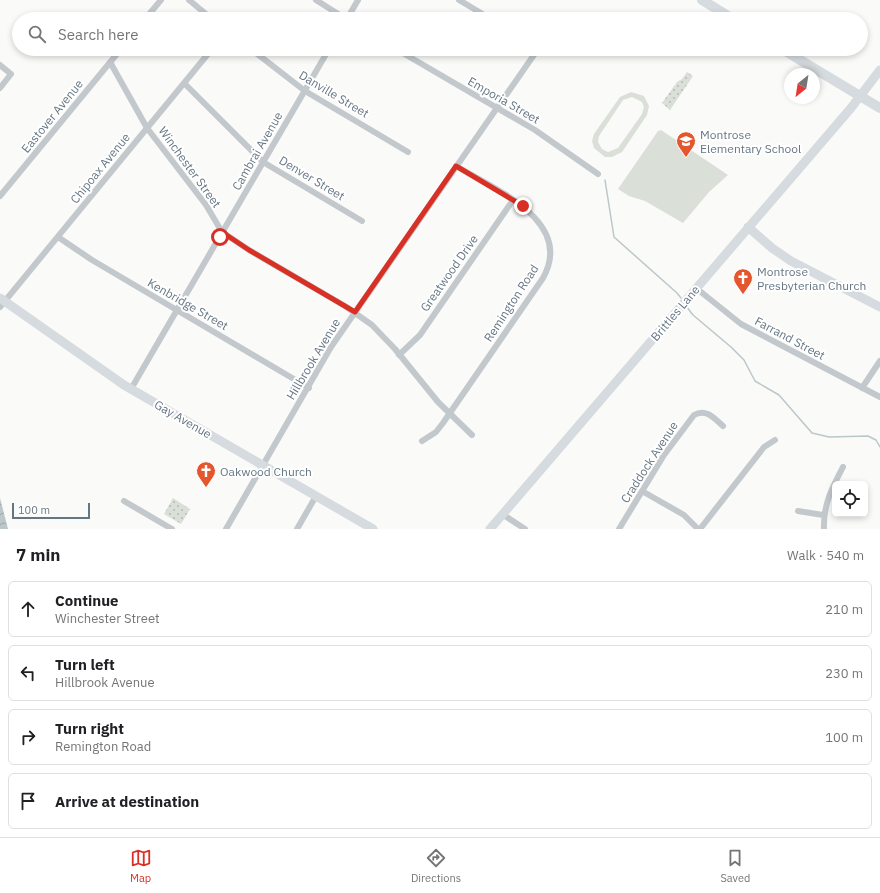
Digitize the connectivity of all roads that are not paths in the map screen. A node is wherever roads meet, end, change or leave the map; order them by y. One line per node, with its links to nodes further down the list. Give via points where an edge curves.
1 (161, 0): 7 (street)
2 (189, 0): 8 (street)
3 (316, 0): 9 (street)
4 (358, 0): 10 (street)
5 (459, 0): 11 (street)
6 (702, 0): 12 (main road)
7 (151, 12)
8 (204, 12)
9 (335, 12)
10 (350, 12)
11 (479, 12)
12 (722, 12)
13 (115, 56): 20 (street, Eastover Avenue)
14 (206, 56): 23 (street, Chipoax Avenue)
15 (260, 56): 25 (street, Danville Street)
16 (325, 56): 25 (street, Cambrai Avenue)
17 (408, 56): 27 (street, Emporia Street)
18 (533, 56): 27 (street, Hillbrook Avenue)
19 (794, 56): 26 (main road)
20 (110, 62): 29 (street, Winchester Street); 34 (street, Eastover Avenue)
21 (0, 65): 24 (street, via 11,74)
22 (880, 70): 26 (main road, Brittles Lane)
23 (184, 84): 29 (street, Chipoax Avenue); 31 (street, Denver Street)
24 (0, 88)
25 (305, 91): 30 (street, Danville Street); 31 (street, Cambrai Avenue)
26 (860, 96): 28 (main road); 37 (main road, Brittles Lane)
27 (496, 108): 32 (street, Hillbrook Avenue); 33 (street, Emporia Street, via 557,144)
28 (880, 108)
29 (147, 128): 38 (street, Winchester Street, via 206,205); 39 (street, Chipoax Avenue)
30 (408, 152)
31 (263, 162): 36 (street, Denver Street); 38 (street, Cambrai Avenue)
32 (456, 166): 35 (street, Remington Road); 44 (street, Hillbrook Avenue)
33 (598, 174)
34 (0, 196)
35 (513, 200): 45 (street, Greatwood Drive, via 420,335); 51 (street, Remington Road, via 527,209 544,231 550,253 547,270)
36 (362, 221)
37 (748, 227): 40 (main road, Brittles Lane); 42 (main road, via 791,261)
38 (222, 232): 43 (street, Cambrai Avenue); 44 (street, Winchester Street)
39 (58, 237): 41 (street, Chipoax Avenue); 43 (street, Kenbridge Street)
40 (696, 288): 48 (street, Farrand Street, via 741,324); 62 (main road, Brittles Lane)
41 (1, 302): 49 (main road, Gay Avenue)
42 (880, 307)
43 (177, 310): 47 (street, Kenbridge Street); 49 (street, Cambrai Avenue)
44 (355, 312): 45 (street, Winchester Street, via 377,330); 47 (street, Hillbrook Avenue, via 331,347)
45 (399, 355): 51 (street, Winchester Street)
46 (880, 361): 48 (street)
47 (308, 388): 56 (street, Hillbrook Avenue)
48 (862, 388): 50 (street, Farrand Street)
49 (131, 389): 56 (main road, Gay Avenue)
50 (880, 397)
51 (449, 414): 53 (street, Winchester Street); 55 (street, Remington Road, via 436,432)
52 (723, 426): 58 (street, Craddock Avenue, via 708,414 702,412 694,416 684,426)
53 (472, 435)
54 (776, 440): 71 (street, via 764,447)
55 (422, 441)
56 (263, 466): 59 (main road, Gay Avenue); 65 (street, Hillbrook Avenue)
57 (843, 468): 63 (street, via 828,496)
58 (642, 491): 70 (street, Craddock Avenue); 71 (street, via 684,515)
59 (316, 496): 66 (street); 67 (main road, Gay Avenue)
60 (124, 502): 64 (street)
61 (798, 511): 63 (street)
62 (502, 514): 68 (main road, Brittles Lane); 69 (street)
63 (823, 515): 72 (street)
64 (172, 529)
65 (226, 529)
66 (297, 529)
67 (373, 529)
68 (490, 529)
69 (525, 529)
70 (619, 529)
71 (699, 529)
72 (824, 529)

